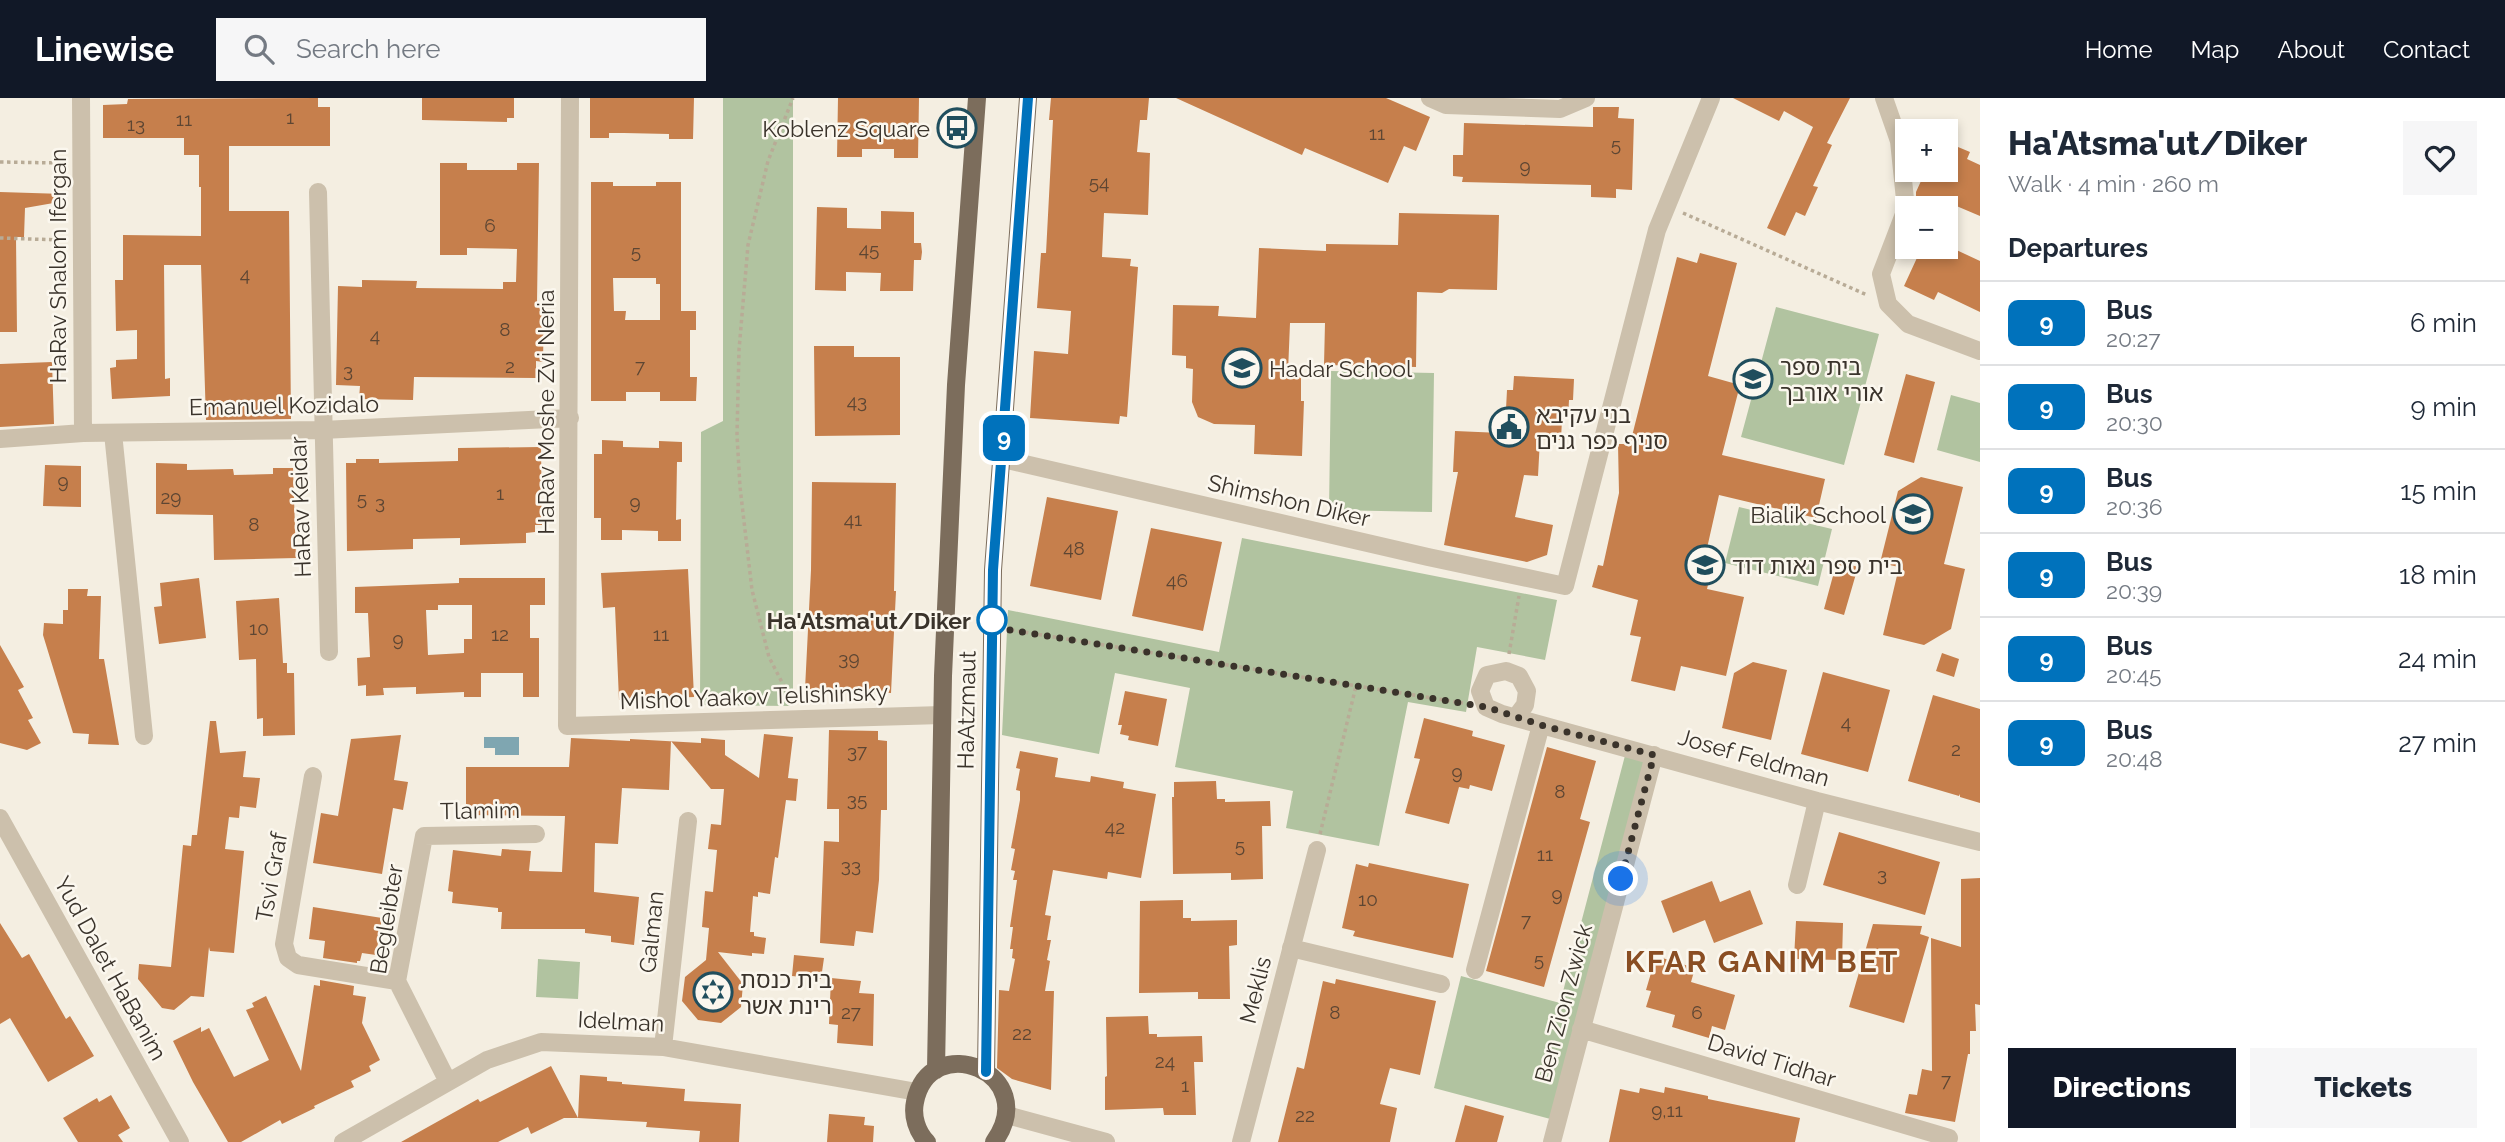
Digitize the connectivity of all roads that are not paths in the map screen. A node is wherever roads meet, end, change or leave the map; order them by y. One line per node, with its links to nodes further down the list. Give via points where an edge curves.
1 (81, 98): 13 (street, HaRav Shalom Ifergan)
2 (570, 98): 11 (street, HaRav Moshe Zvi Neria)
3 (977, 98): 18 (main road, HaAtzmaut, via 956,385)
4 (1028, 98): 16 (main road, HaAtzmaut)
5 (1430, 98): 6 (street, via 1446,105 1560,109)
6 (1586, 98)
7 (1711, 98): 16 (street, Shimshon Diker, via 1657,230 1565,586)
8 (1884, 98): 10 (street, via 1899,141 1906,209 1881,274 1888,304 1908,324)
9 (318, 191): 12 (street, HaRav Keidar)
10 (1980, 351)
11 (570, 418): 12 (street, Emanuel Kozidalo); 21 (street, HaRav Moshe Zvi Neria)
12 (322, 430): 14 (street, Emanuel Kozidalo); 17 (street, HaRav Keidar)
13 (83, 433): 14 (street, Emanuel Kozidalo); 15 (street, Emanuel Kozidalo)
14 (113, 433): 22 (street)
15 (0, 439)
16 (1003, 459): 40 (main road, HaAtzmaut, via 993,570)
17 (329, 652)
18 (942, 715): 21 (street, Mishol Yaakov Telishinsky); 39 (main road, HaAtzmaut)
19 (1516, 716): 19 (street, Josef Feldman, via 1525,705 1527,691 1519,676 1506,671 1487,675 1480,691 1486,707); 20 (street, Josef Feldman)
20 (1541, 725): 23 (street, Josef Feldman); 34 (street)
21 (568, 726)
22 (145, 736)
23 (1654, 755): 25 (street, Josef Feldman); 37 (street, Ben Zion Zwick)
24 (313, 776): 35 (street, Tsvi Graf, via 284,944 288,958 298,965)
25 (1817, 801): 30 (street, Josef Feldman); 32 (street)
26 (0, 818): 46 (street, Yud Dalet HaBanim)
27 (688, 821): 38 (street, Galman)
28 (537, 834): 29 (street, Tlamim)
29 (424, 836): 35 (street, Begleibter)
30 (1980, 842)
31 (1317, 850): 33 (street, Meklis)
32 (1797, 885)
33 (1291, 948): 36 (street); 50 (street, Meklis)
34 (1475, 970)
35 (397, 981): 41 (street, Begleibter)
36 (1441, 984)
37 (1581, 1029): 44 (street, David Tidhar); 51 (street, Ben Zion Zwick)
38 (663, 1047): 41 (street, Idelman, via 541,1042 487,1060); 42 (street, Idelman)
39 (936, 1070): 40 (main road, via 964,1063); 42 (main road)
40 (986, 1072): 43 (main road, via 1000,1086)
41 (447, 1082): 45 (street, Idelman)
42 (917, 1092): 47 (main road, via 915,1123)
43 (1007, 1115): 48 (main road); 49 (street)
44 (1949, 1138)
45 (355, 1139)
46 (180, 1142)
47 (927, 1142)
48 (994, 1142)
49 (1106, 1142)
50 (1241, 1142)
51 (1552, 1142)

